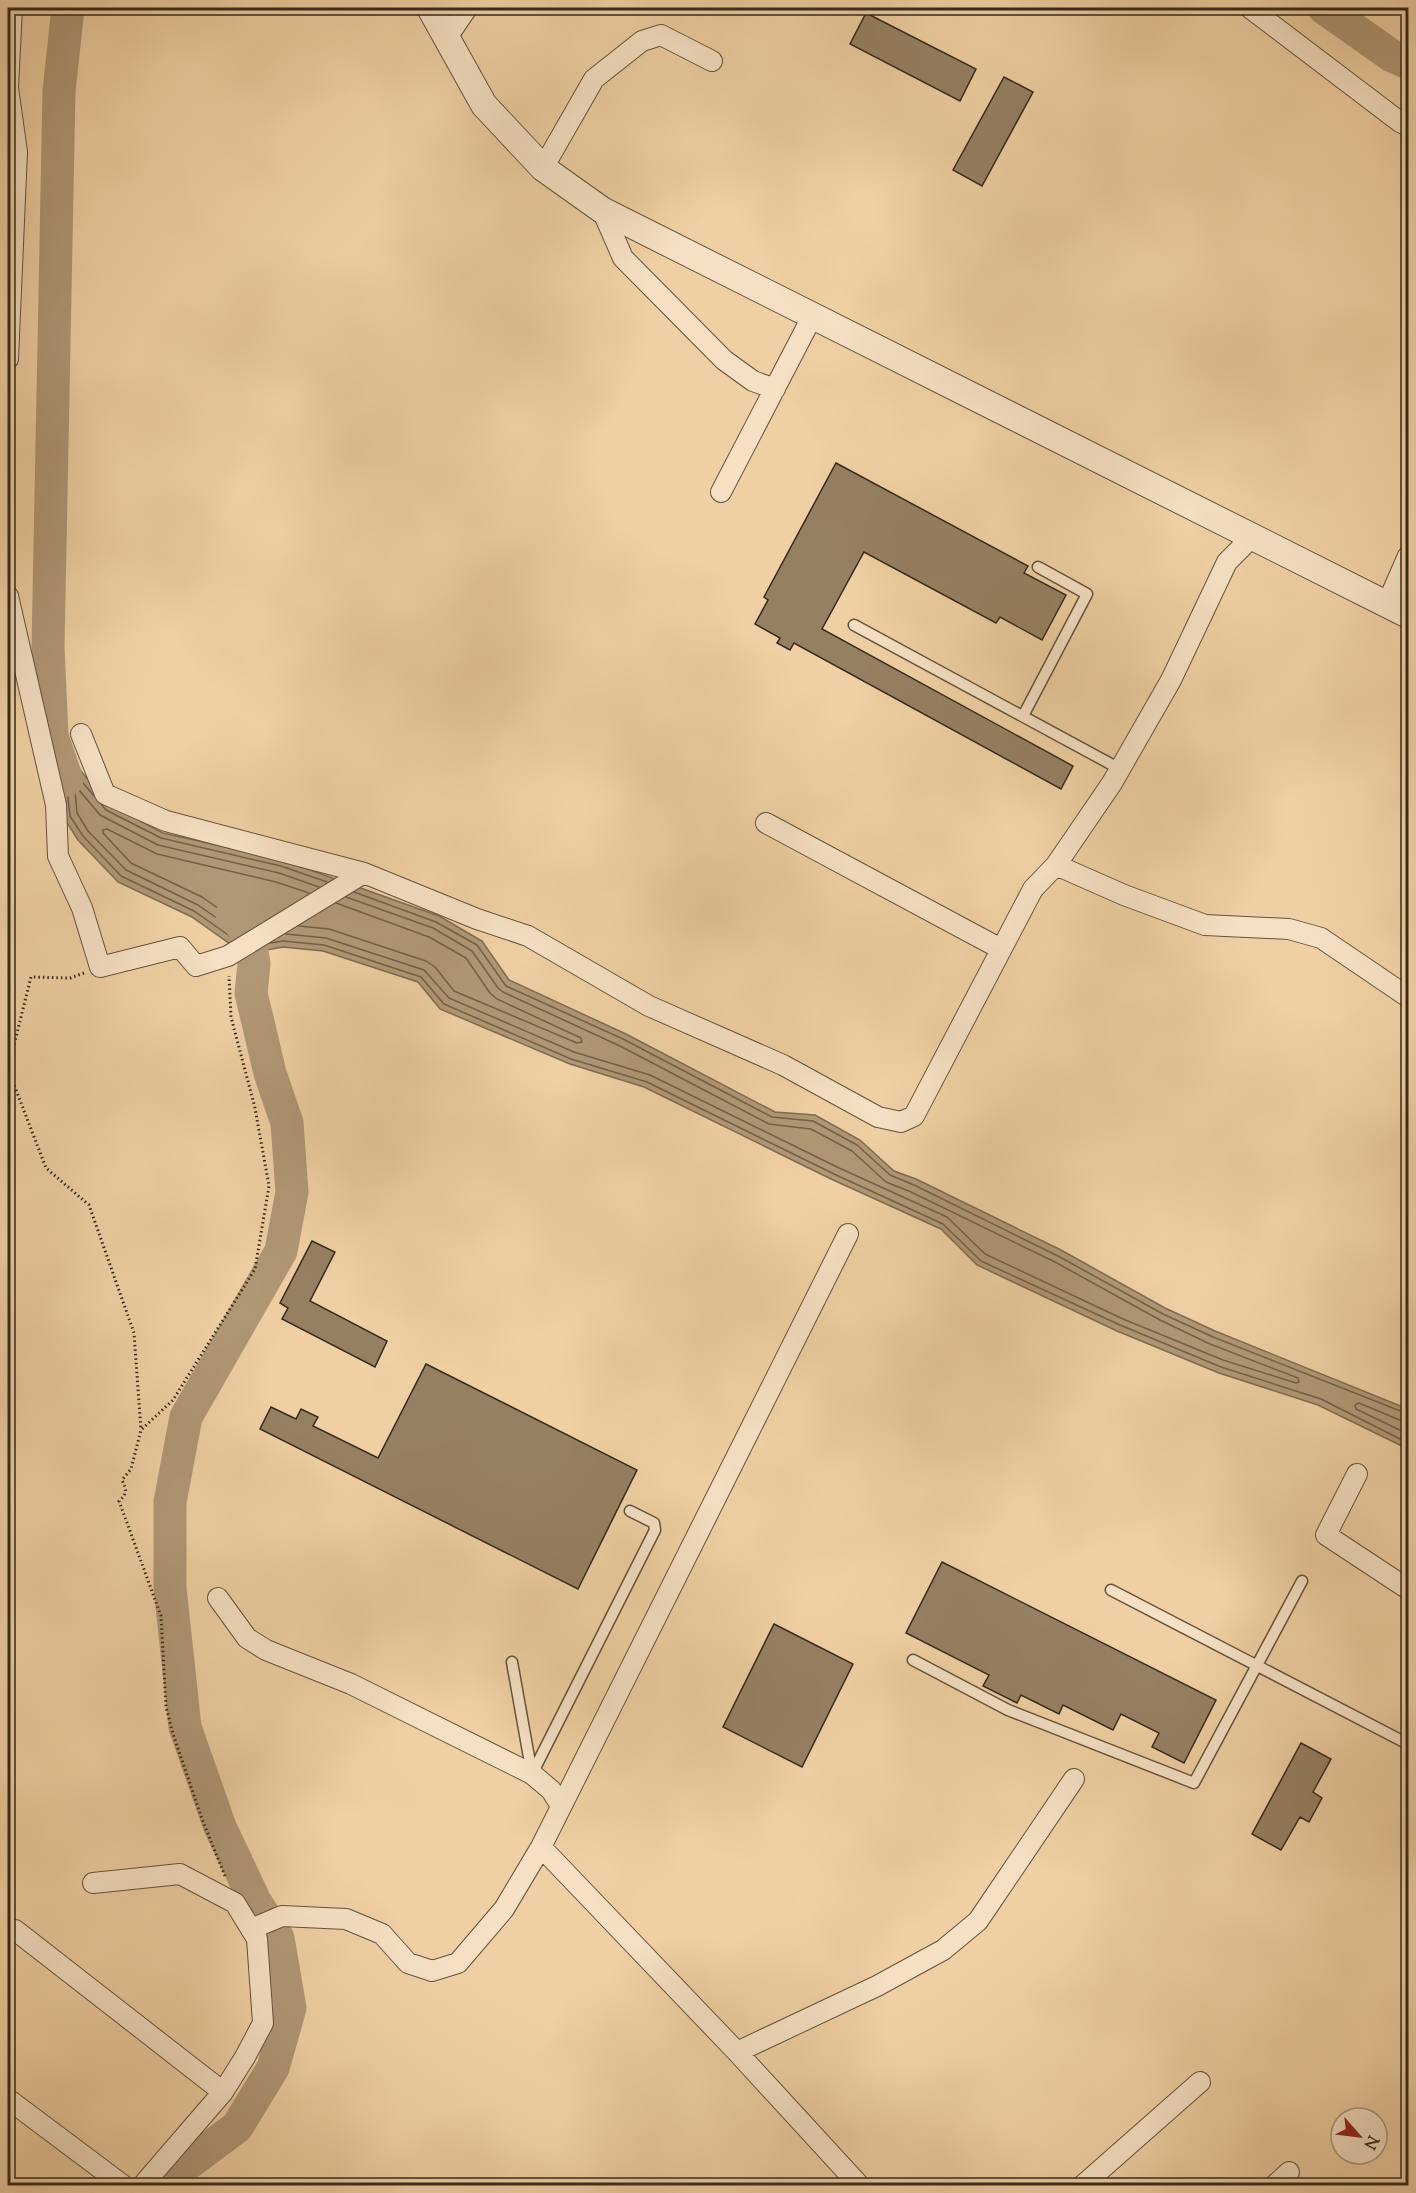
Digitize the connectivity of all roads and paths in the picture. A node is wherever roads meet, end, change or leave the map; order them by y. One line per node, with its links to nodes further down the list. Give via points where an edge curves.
1 (12, 8): 11 (street, via 8,88 17,152)
2 (430, 8): 5 (street)
3 (466, 8): 5 (street)
4 (1250, 8): 7 (street)
5 (446, 39): 8 (street, via 484,105)
6 (712, 61): 8 (street, via 661,36 642,41 594,79)
7 (1408, 126)
8 (543, 168): 9 (street)
9 (602, 210): 10 (street); 12 (street, via 623,258 724,360 753,381)
10 (813, 315): 12 (street); 14 (street)
11 (8, 359)
12 (775, 389): 13 (street)
13 (721, 492)
14 (1252, 537): 18 (street); 22 (street, via 1227,562 1171,680)
15 (1408, 556): 18 (street)
16 (1038, 567): 20 (lane, via 1087,594)
17 (8, 596): 28 (street, via 56,805 58,856 82,908)
18 (1398, 609)
19 (854, 625): 20 (lane)
20 (1023, 716): 22 (lane)
21 (81, 734): 25 (street, via 105,794 166,821)
22 (1120, 769): 24 (street)
23 (766, 823): 26 (street)
24 (1056, 865): 26 (street, via 1033,889); 29 (street, via 1205,926 1289,929 1321,938)
25 (357, 877): 26 (street, via 528,936 649,1006 783,1065 878,1117 901,1122 914,1116); 27 (street)
26 (1001, 949)
27 (228, 955): 28 (street, via 196,966 180,947); 31 (path, via 231,1017 255,1108 269,1185 257,1259 255,1269 173,1400)
28 (100, 967): 31 (path, via 70,978 31,977 8,1069 46,1168 89,1205 134,1332)
29 (1408, 997)
30 (848, 1234): 44 (street)
31 (141, 1430): 47 (path, via 131,1469 122,1480 125,1496 119,1502 161,1616 166,1707 173,1734)
32 (1357, 1474): 35 (street, via 1326,1535)
33 (630, 1511): 42 (lane, via 654,1523 655,1530)
34 (1302, 1581): 40 (lane)
35 (1408, 1589)
36 (1111, 1590): 40 (lane)
37 (218, 1598): 42 (street, via 247,1638 266,1650 351,1684)
38 (913, 1660): 40 (lane, via 1008,1710 1194,1784)
39 (512, 1662): 42 (lane)
40 (1257, 1666): 41 (lane)
41 (1408, 1744)
42 (532, 1774): 44 (street, via 551,1790)
43 (1074, 1779): 50 (street, via 978,1921 943,1950)
44 (561, 1806): 45 (street)
45 (541, 1847): 48 (street, via 504,1909 458,1963 432,1971 408,1963 382,1934 346,1919 282,1916); 50 (street)
46 (93, 1883): 47 (street, via 180,1874)
47 (235, 1903): 48 (street)
48 (254, 1928): 52 (street, via 263,2023)
49 (15, 1930): 52 (street)
50 (737, 2052): 57 (street)
51 (1200, 2082): 58 (street)
52 (223, 2092): 56 (street)
53 (8, 2099): 55 (street)
54 (1289, 2172): 59 (street)
55 (124, 2186)
56 (142, 2186)
57 (860, 2186)
58 (1082, 2186)
59 (1274, 2186)

